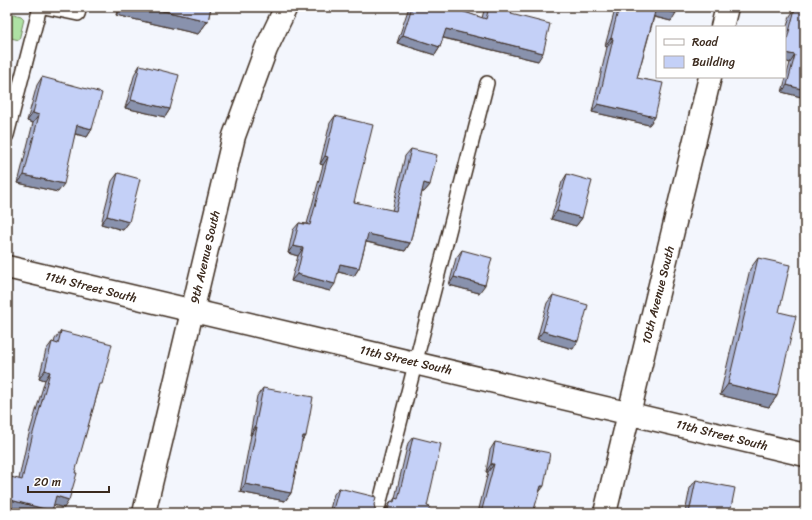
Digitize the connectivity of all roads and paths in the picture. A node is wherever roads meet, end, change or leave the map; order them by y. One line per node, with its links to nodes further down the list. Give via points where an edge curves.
1 (40, 7): 9 (lane)
2 (44, 7): 3 (lane, via 78,14)
3 (80, 7)
4 (286, 7): 11 (street, 9th Avenue South, via 266,49 234,136)
5 (727, 7): 6 (street)
6 (722, 26)
7 (710, 78): 13 (street, 10th Avenue South)
8 (487, 83): 12 (lane)
9 (7, 135)
10 (7, 267): 11 (street, 11th Street South)
11 (193, 311): 12 (street, 11th Street South); 15 (street, 9th Avenue South)
12 (415, 362): 13 (street, 11th Street South); 16 (lane)
13 (629, 412): 14 (street, 11th Street South); 17 (street, 10th Avenue South)
14 (805, 455)
15 (144, 513)
16 (377, 513)
17 (605, 513)

